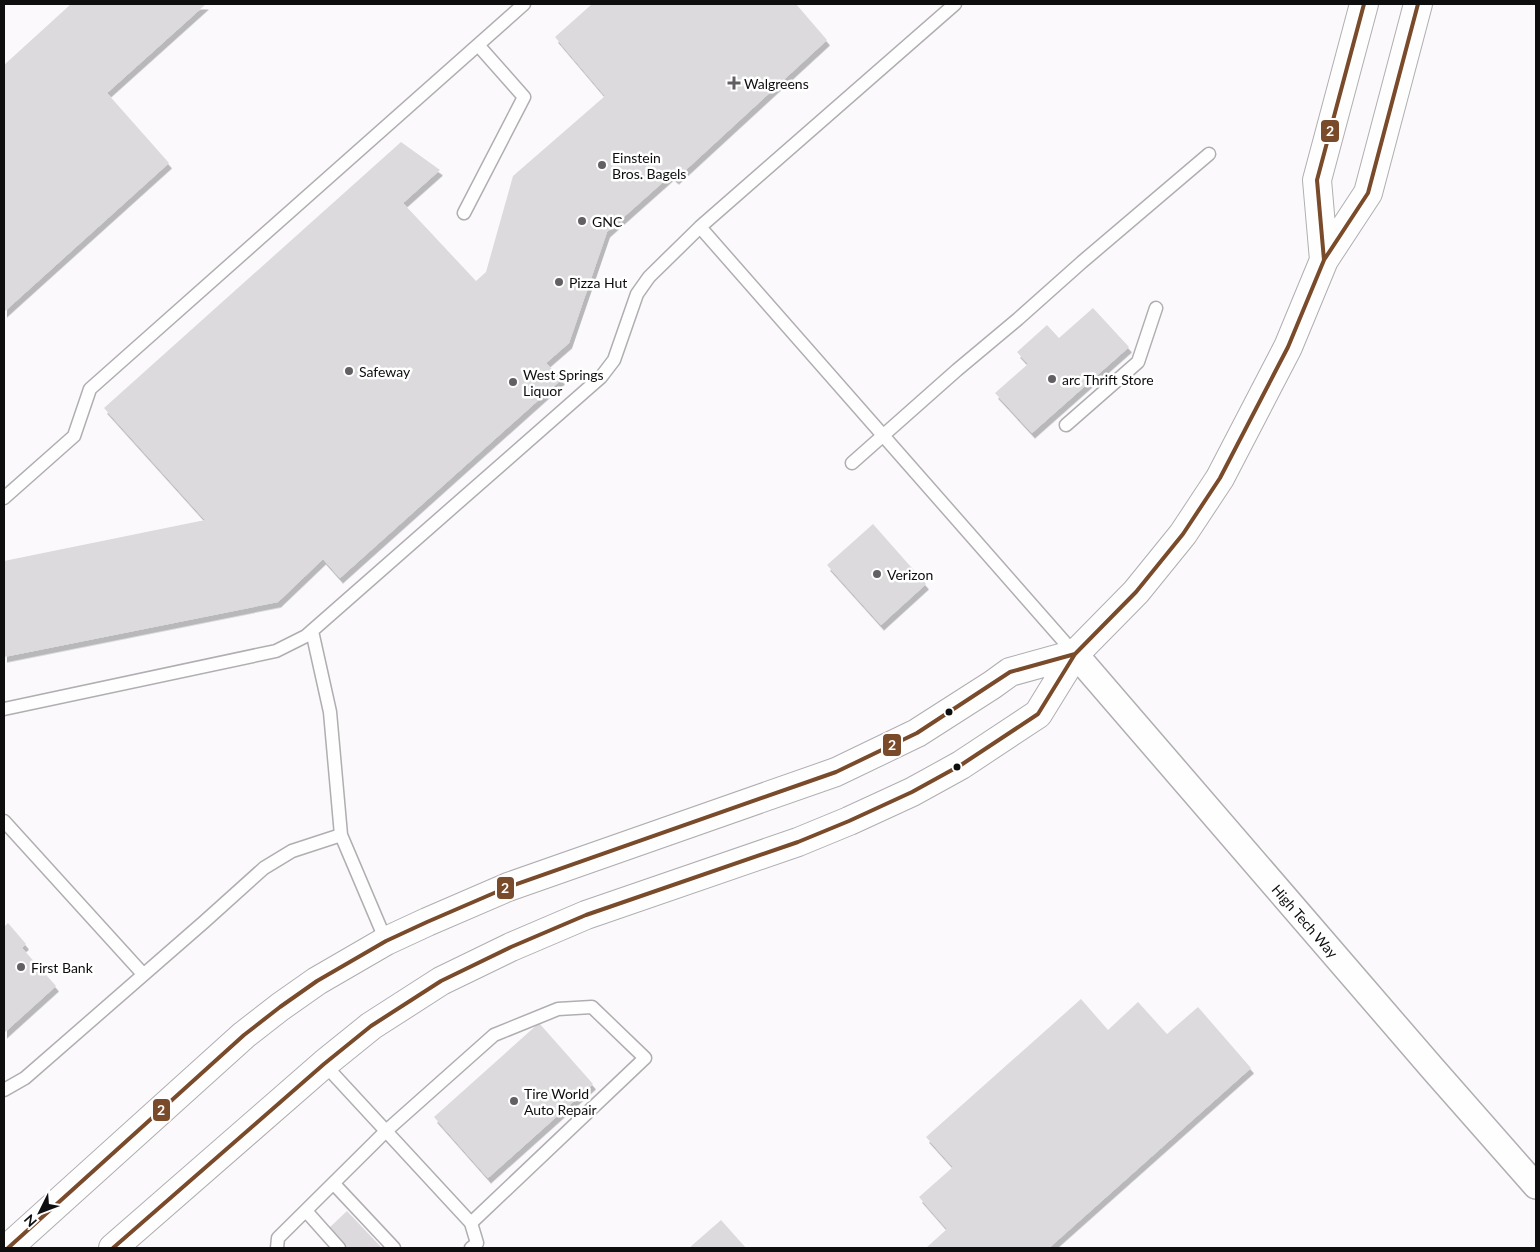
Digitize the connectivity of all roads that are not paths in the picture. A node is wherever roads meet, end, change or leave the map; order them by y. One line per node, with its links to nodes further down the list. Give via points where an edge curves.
1 (524, 4): 5 (lane)
2 (956, 4): 8 (lane)
3 (1364, 4): 9 (main road, via 1317,180)
4 (1418, 4): 9 (main road, via 1368,193)
5 (478, 45): 7 (lane, via 524,96); 14 (lane, via 90,389 74,436)
6 (1209, 154): 12 (lane)
7 (464, 213)
8 (700, 227): 12 (lane); 15 (lane, via 648,276 637,294 614,360 601,377)
9 (1324, 260): 16 (main road, via 1288,347 1220,478 1183,534 1136,592)
10 (1156, 308): 11 (lane, via 1138,362)
11 (1066, 425)
12 (882, 436): 13 (lane); 16 (lane)
13 (852, 463)
14 (4, 498)
15 (312, 631): 17 (lane, via 276,651); 19 (lane, via 330,712)
16 (1075, 654): 20 (main road, via 1010,672 917,732 836,772 508,887); 22 (main road, via 1038,714 961,765 912,792 798,842 586,915 511,947 442,981 371,1026); 26 (street, High Tech Way)
17 (4, 709)
18 (4, 821): 21 (lane)
19 (341, 835): 20 (lane); 21 (lane, via 292,851 264,868)
20 (386, 941): 29 (main road, via 280,1007 244,1035)
21 (143, 974): 23 (lane, via 25,1078)
22 (324, 1064): 24 (lane); 30 (main road)
23 (4, 1090)
24 (386, 1131): 25 (lane); 28 (lane); 28 (lane, via 494,1035 558,1009 592,1007 644,1058)
25 (334, 1184): 27 (lane); 33 (lane)
26 (1536, 1186)
27 (306, 1211): 31 (lane, via 278,1238); 32 (lane)
28 (471, 1223): 34 (lane, via 477,1243)
29 (8, 1248)
30 (113, 1248)
31 (277, 1248)
32 (339, 1248)
33 (394, 1248)
34 (471, 1248)

